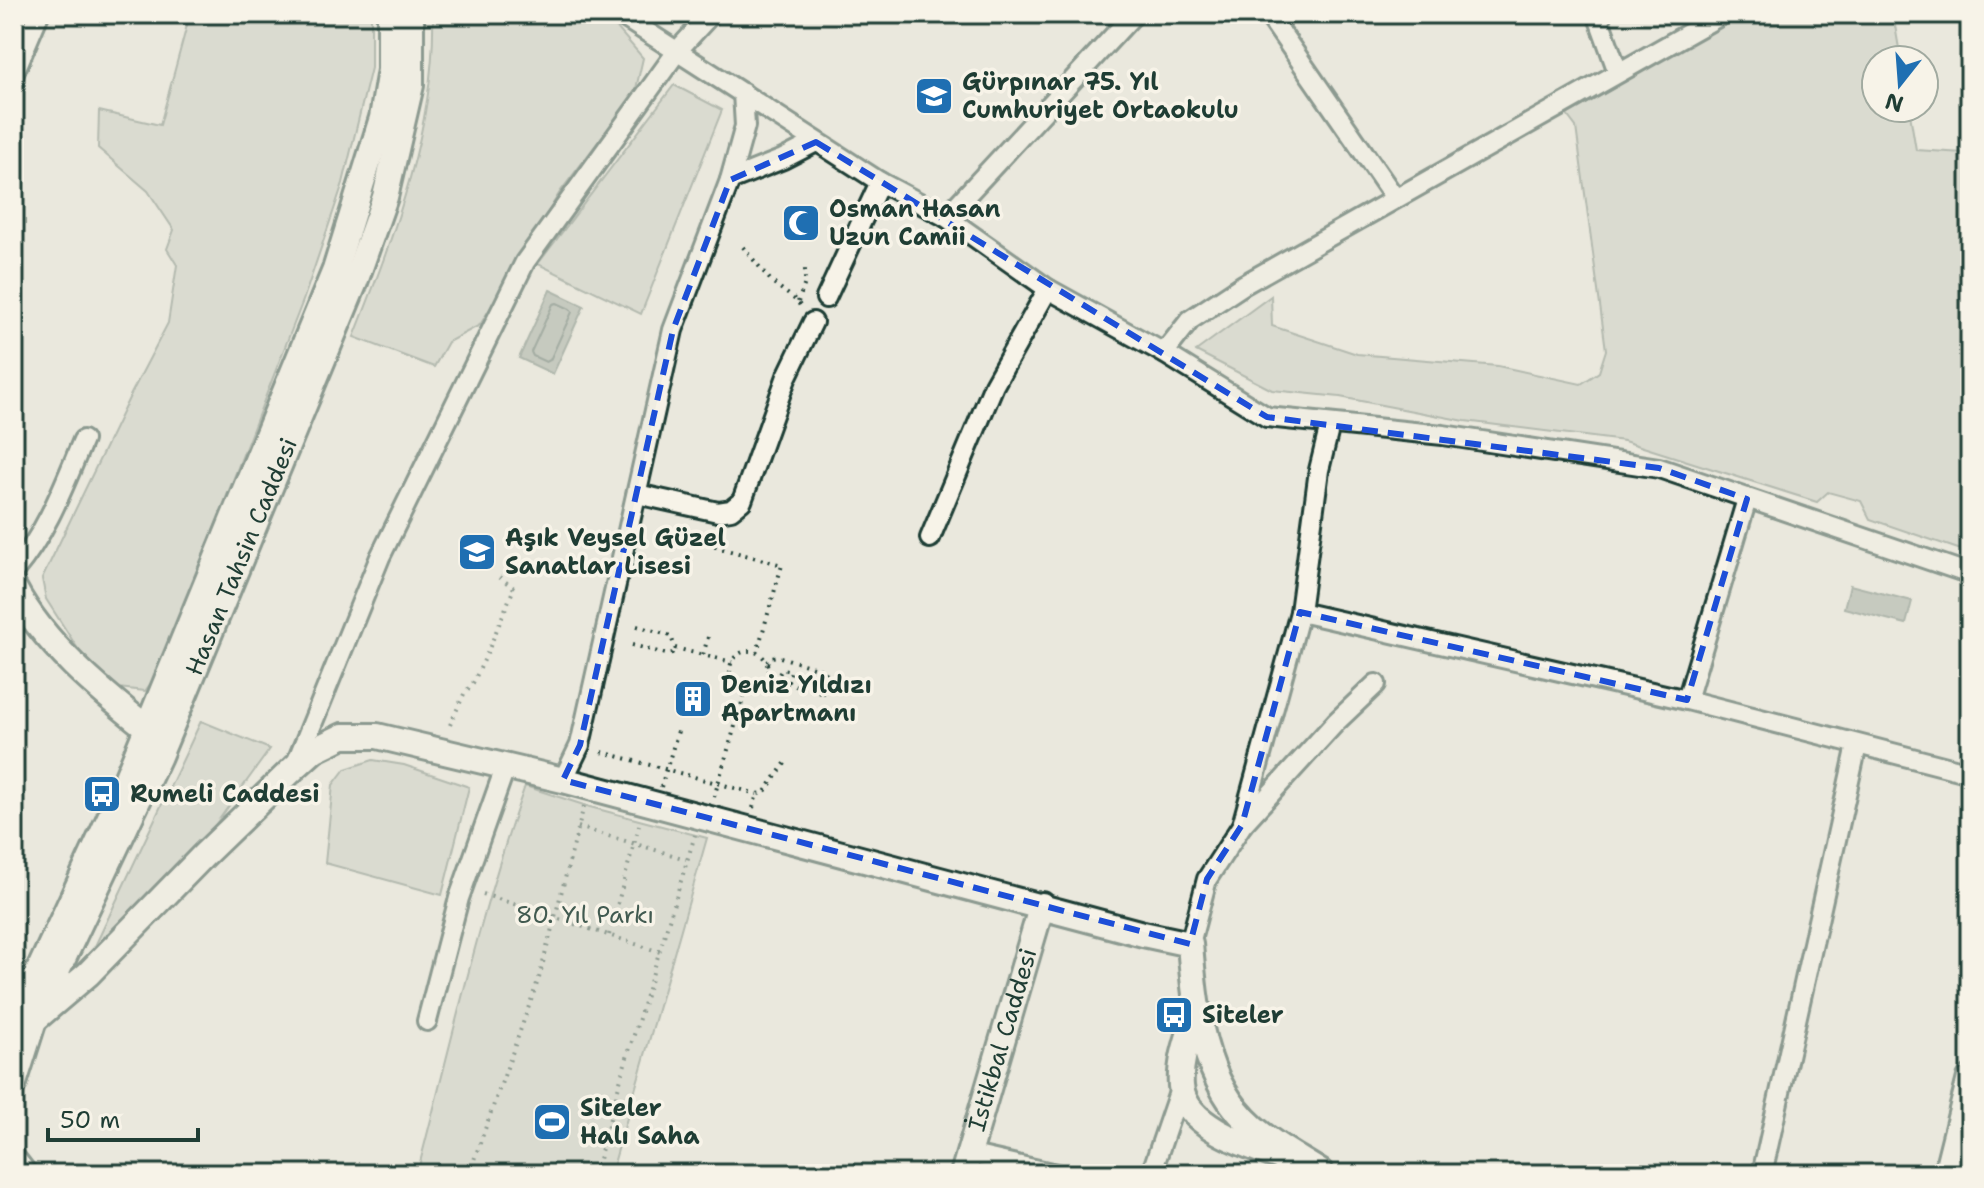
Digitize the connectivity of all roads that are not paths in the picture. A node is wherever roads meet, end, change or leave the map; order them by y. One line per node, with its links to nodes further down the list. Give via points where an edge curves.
1 (39, 14): 12 (street)
2 (390, 14): 35 (street, Hasan Tahsin Caddesi, via 390,70 382,118 335,270)
3 (411, 14): 45 (street, Hasan Tahsin Caddesi, via 411,85 385,197 355,282 159,756)
4 (619, 14): 10 (street)
5 (711, 14): 10 (street)
6 (1134, 14): 18 (street)
7 (1268, 14): 17 (street)
8 (1597, 14): 11 (street)
9 (1723, 14): 11 (street)
10 (678, 50): 13 (street); 37 (street, via 525,262 380,557)
11 (1618, 72): 17 (street)
12 (14, 73)
13 (743, 93): 14 (street); 15 (street, via 745,126)
14 (816, 142): 15 (street); 16 (street)
15 (730, 180): 25 (street, via 673,330)
16 (880, 182): 18 (street); 20 (street)
17 (1395, 198): 22 (street, via 1190,320)
18 (946, 217): 19 (street)
19 (1048, 289): 22 (street); 27 (street, via 994,385)
20 (826, 298)
21 (813, 322): 25 (street, via 787,376 742,501 718,512)
22 (1164, 353): 23 (street, via 1267,417)
23 (1330, 425): 26 (street, via 1443,435 1659,468); 31 (street)
24 (83, 440): 28 (street, via 47,522)
25 (637, 494): 40 (street, via 580,745)
26 (1747, 499): 29 (street); 34 (street)
27 (930, 538)
28 (14, 571)
29 (1970, 574)
30 (14, 588): 32 (street)
31 (1300, 612): 34 (street); 41 (street)
32 (20, 617): 35 (street)
33 (1376, 684): 41 (street)
34 (1687, 700): 36 (street)
35 (147, 728): 45 (street, Hasan Tahsin Caddesi)
36 (1857, 745): 39 (street); 54 (street)
37 (294, 768): 38 (street, via 314,750 343,736 377,736); 45 (street, via 88,974)
38 (505, 768): 40 (street); 46 (street, via 459,898)
39 (1970, 773)
40 (563, 780): 42 (street)
41 (1242, 825): 43 (street, via 1207,879)
42 (1042, 905): 43 (street); 50 (street, İstikbal Caddesi)
43 (1190, 944): 44 (street)
44 (1196, 1013): 49 (street); 51 (street, via 1215,1072 1232,1103 1252,1127)
45 (21, 1018): 48 (street, Hasan Tahsin Caddesi)
46 (427, 1021)
47 (1970, 1078): 55 (street)
48 (14, 1083)
49 (1180, 1089): 51 (street, via 1208,1126 1231,1140); 53 (street)
50 (965, 1164): 52 (street)
51 (1323, 1173)
52 (1056, 1174)
53 (1151, 1174)
54 (1762, 1174)
55 (1946, 1174)

